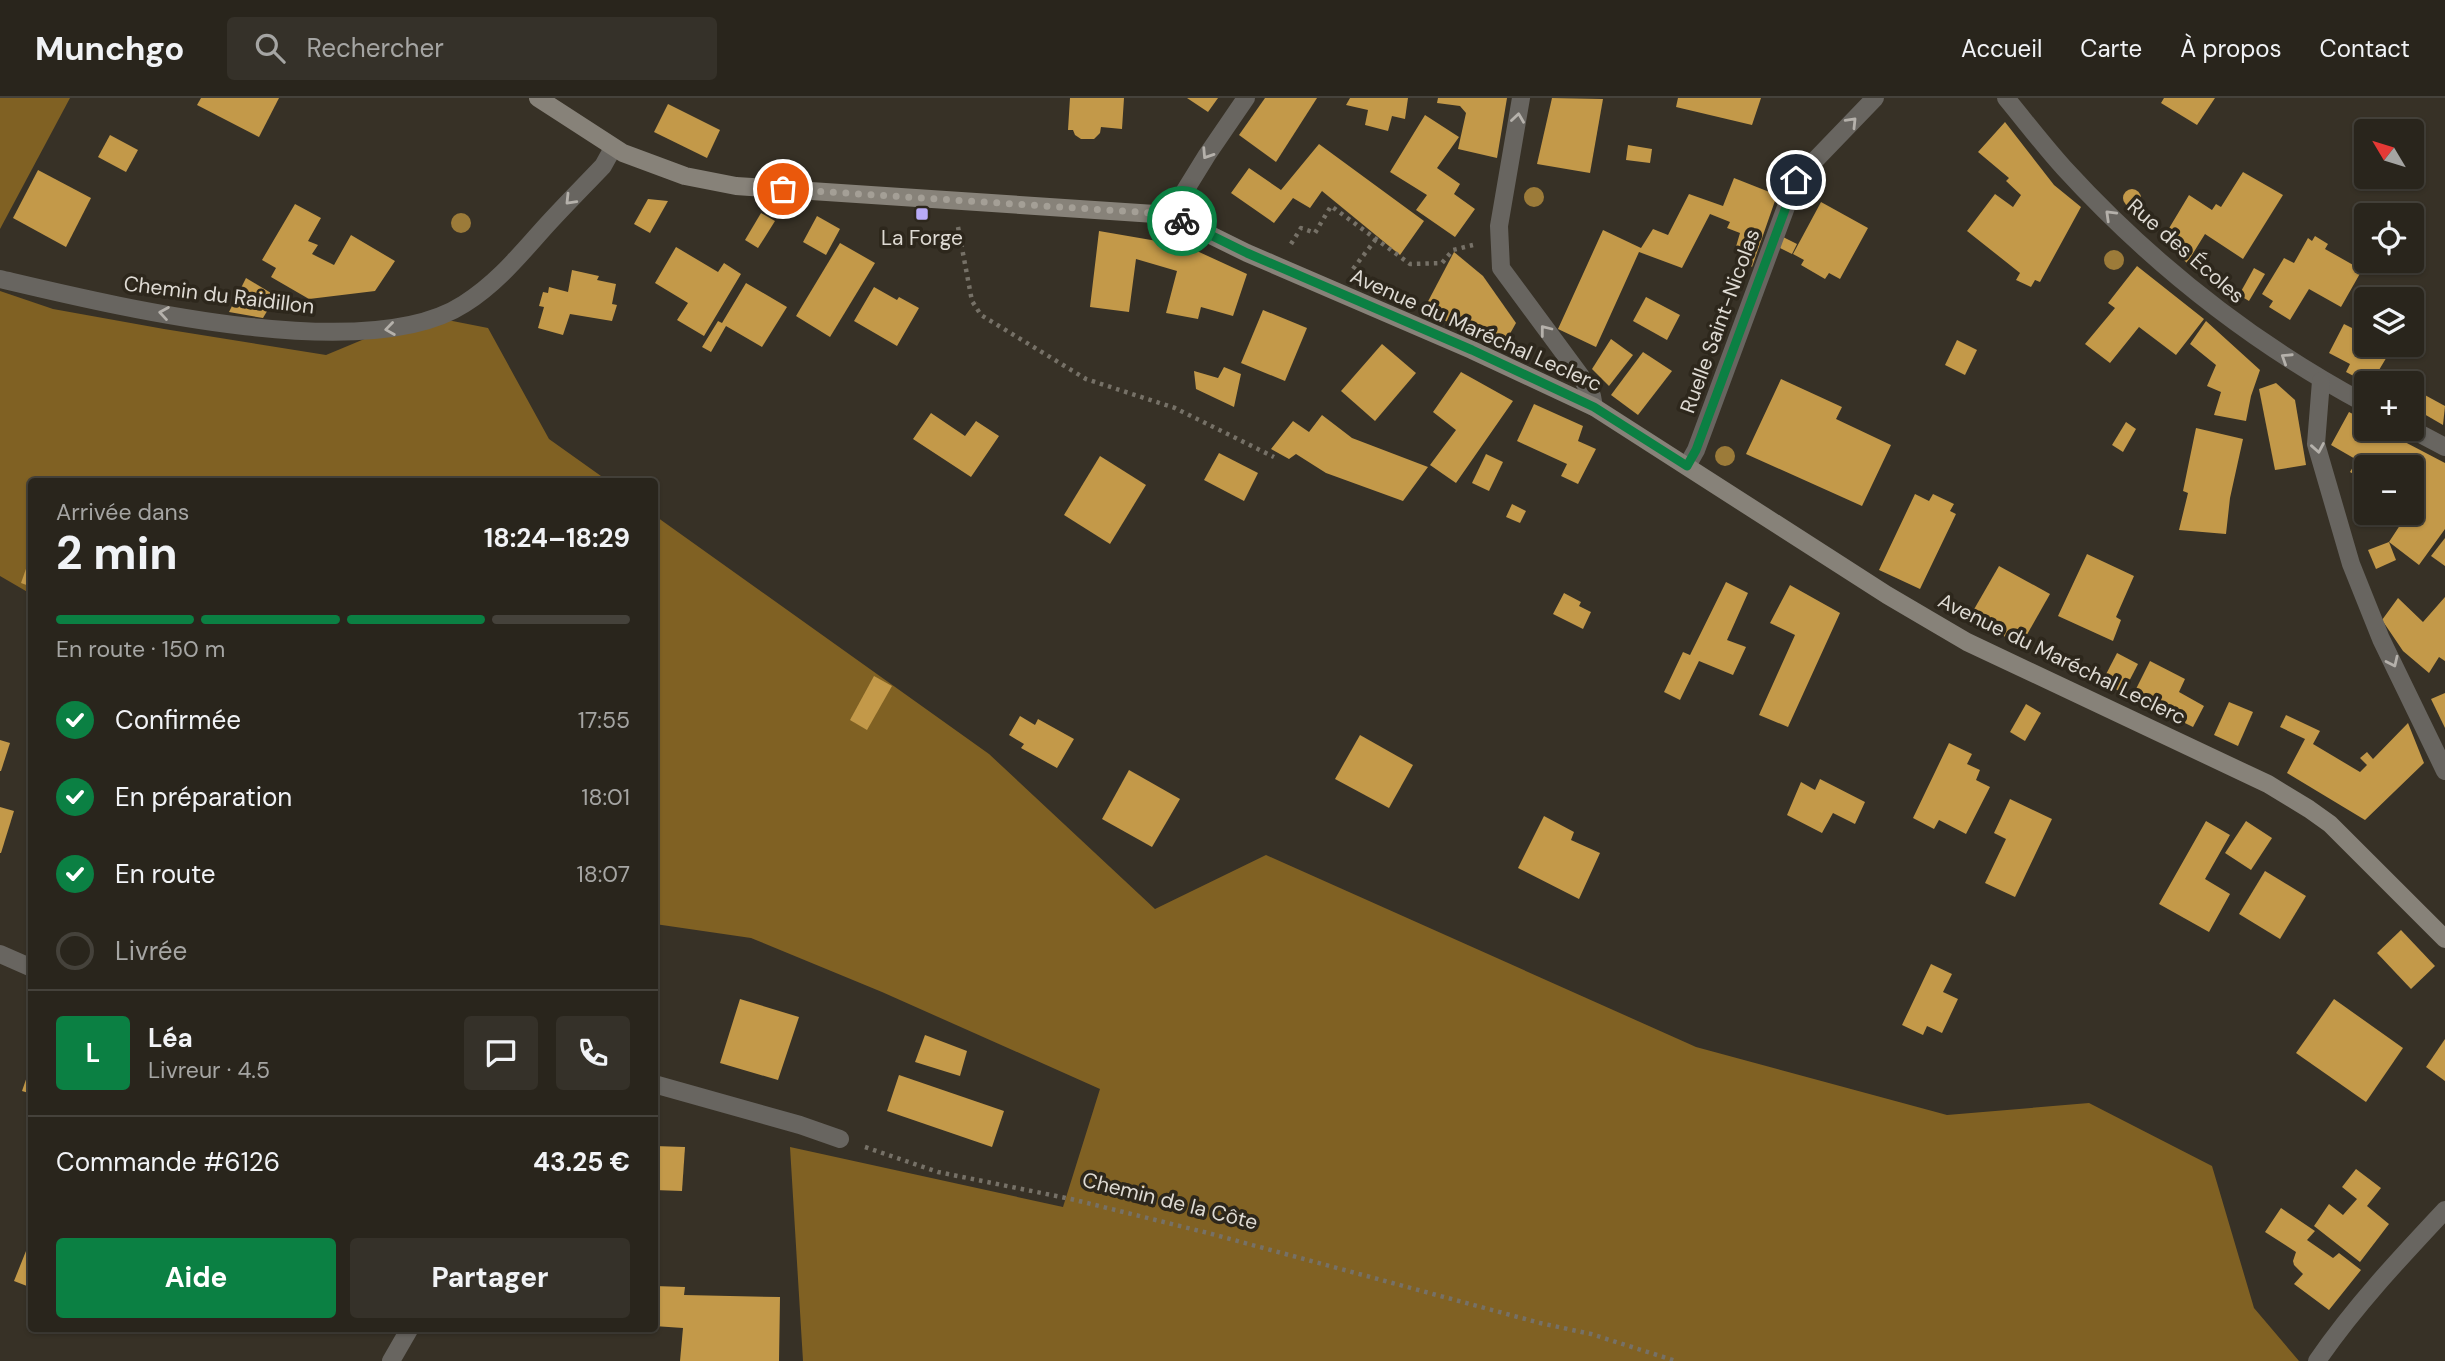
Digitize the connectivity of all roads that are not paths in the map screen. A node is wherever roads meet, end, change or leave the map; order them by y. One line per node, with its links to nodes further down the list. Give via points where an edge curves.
1 (538, 98): 6 (street, Avenue du Maréchal Leclerc)
2 (1246, 98): 7 (street, one-way to 7)
3 (1521, 98): 11 (street, one-way to 3, via 1580,375 1501,268 1499,226)
4 (1875, 98): 14 (street, Ruelle Saint-Nicolas, one-way to 4, via 1796,180)
5 (2006, 98): 9 (street, Rue des Écoles, one-way to 5, via 2205,301 2155,257 2063,167)
6 (613, 148): 7 (street, Avenue du Maréchal Leclerc, via 685,176 736,186); 8 (street, Chemin du Raidillon, one-way to 8, via 603,166 497,279 462,306 418,325 369,331 285,330 121,306)
7 (1171, 215): 11 (street, Avenue du Maréchal Leclerc)
8 (0, 279)
9 (2322, 381): 10 (street, Rue des Écoles); 15 (street, one-way to 15, via 2316,443 2351,564 2381,639)
10 (2354, 398)
11 (1594, 407): 14 (street, Avenue du Maréchal Leclerc)
12 (2424, 436): 13 (street)
13 (2445, 447)
14 (1687, 466): 16 (street, Avenue du Maréchal Leclerc, via 1967,642 2268,784 2309,809 2330,824)
15 (2445, 771)
16 (2445, 939)
17 (0, 954): 18 (street)
18 (28, 966)
19 (658, 1085): 20 (street)
20 (840, 1139)
21 (2445, 1210): 24 (street)
22 (408, 1332): 23 (street)
23 (391, 1361)
24 (2317, 1361)

